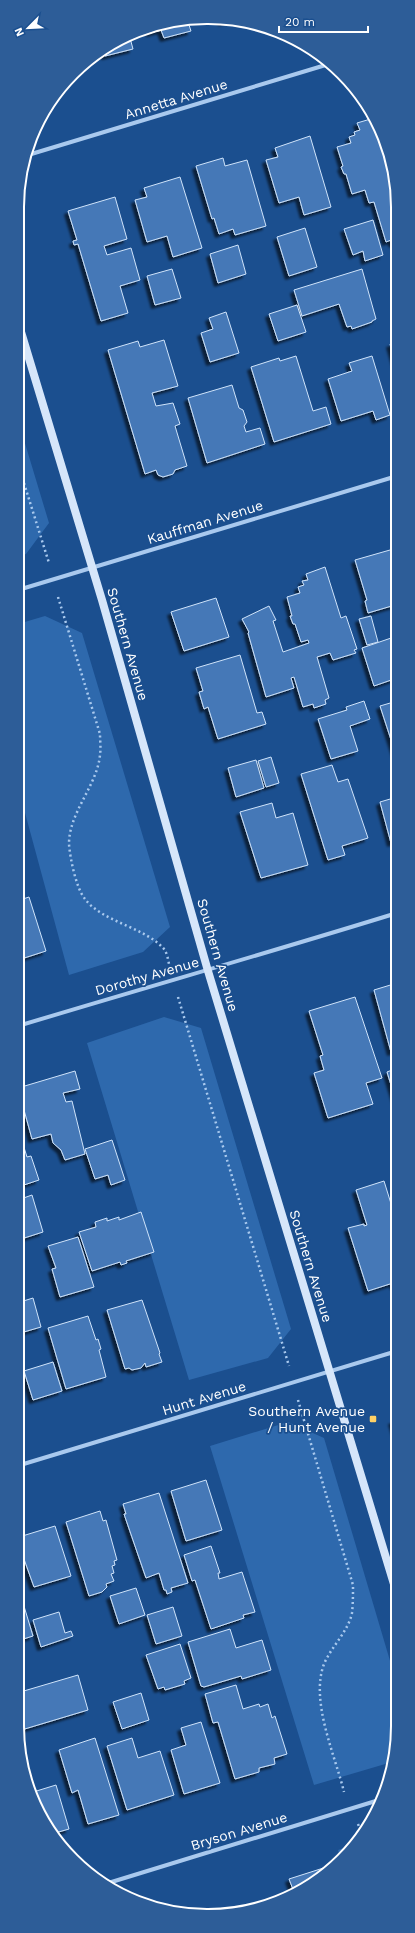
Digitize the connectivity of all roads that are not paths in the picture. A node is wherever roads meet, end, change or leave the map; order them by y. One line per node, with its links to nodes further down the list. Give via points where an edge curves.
1 (323, 66): 2 (street, Annetta Avenue)
2 (32, 154)
3 (24, 342): 5 (street, Southern Avenue)
4 (391, 478): 5 (street, Kauffman Avenue)
5 (92, 567): 6 (street, Kauffman Avenue); 8 (street, Southern Avenue)
6 (24, 588)
7 (391, 916): 8 (street, Dorothy Avenue)
8 (208, 971): 9 (street, Dorothy Avenue); 11 (street, Southern Avenue)
9 (24, 1024)
10 (391, 1353): 11 (street, Hunt Avenue)
11 (329, 1371): 12 (street, Hunt Avenue); 13 (street, Southern Avenue)
12 (24, 1464)
13 (391, 1577)
14 (374, 1802): 15 (street, Bryson Avenue)
15 (112, 1882)

